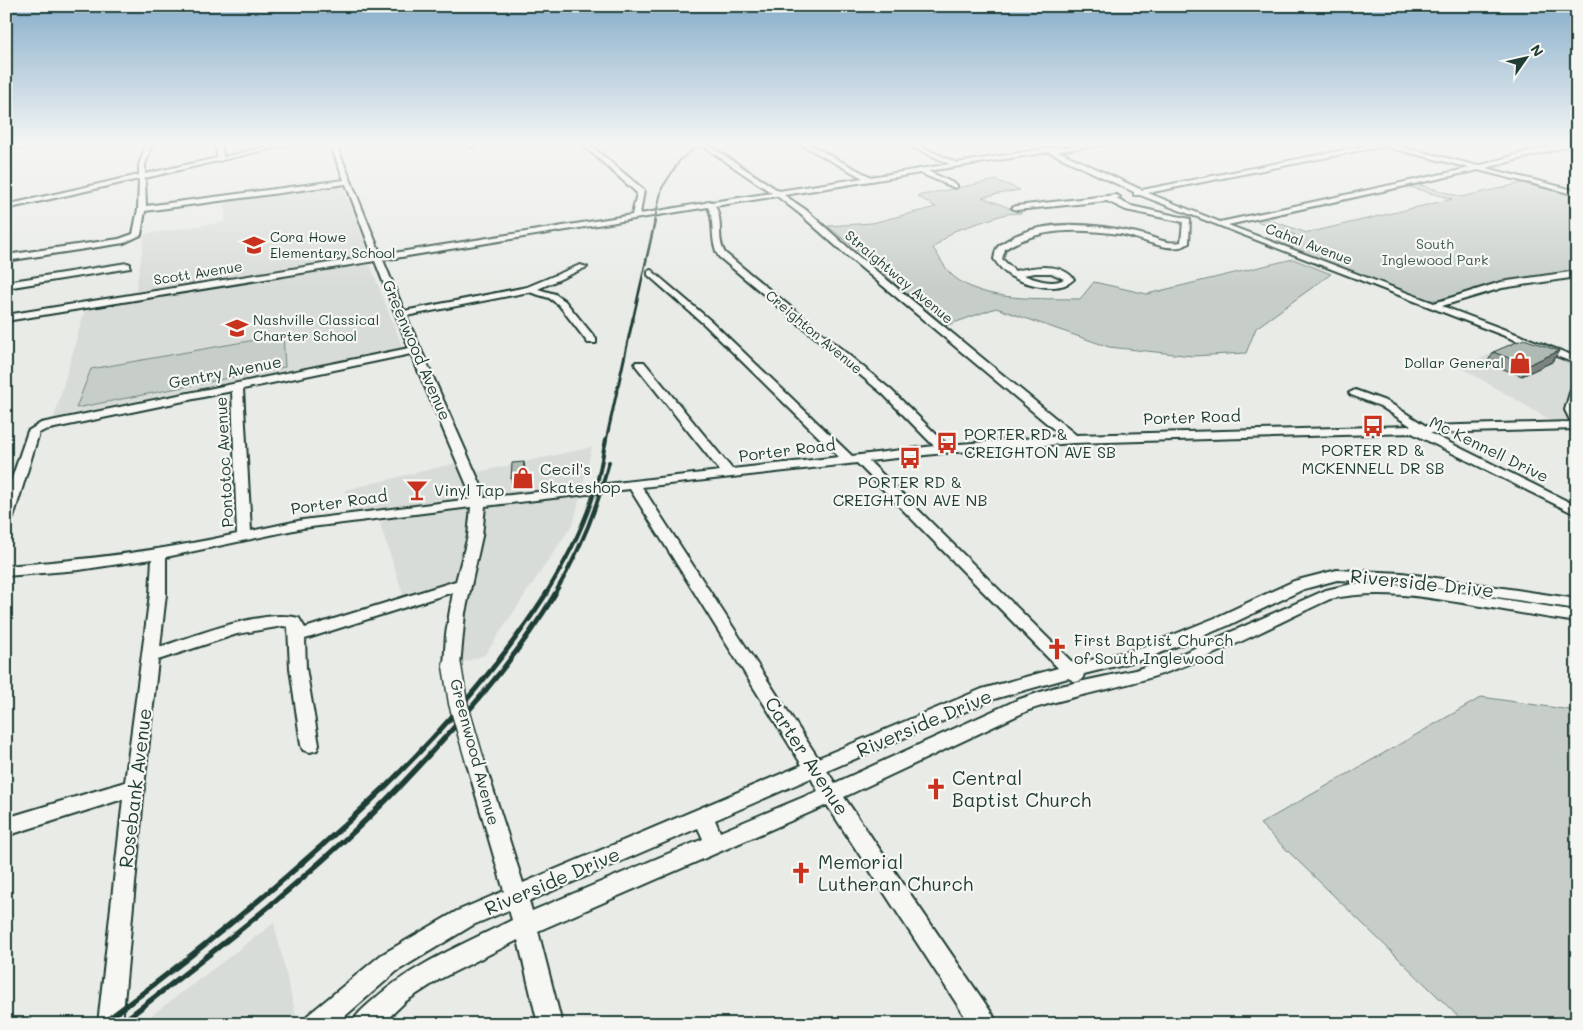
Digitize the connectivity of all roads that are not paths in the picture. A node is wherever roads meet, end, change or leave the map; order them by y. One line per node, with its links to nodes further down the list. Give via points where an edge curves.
1 (70, 192): 12 (street)
2 (143, 192): 14 (street)
3 (271, 192): 14 (street)
4 (352, 192): 18 (street, Greenwood Avenue)
5 (641, 192): 15 (street)
6 (783, 192): 9 (street, Scott Avenue)
7 (1138, 192): 10 (street); 16 (street, Cahal Avenue)
8 (1367, 192): 16 (street)
9 (777, 193): 11 (street, Scott Avenue); 38 (street, Straightway Avenue)
10 (1109, 199): 13 (street); 22 (street, via 1141,211 1183,219 1186,221 1186,243 1168,246 1138,235 1100,230 1036,232 1014,239 1001,248 998,259)
11 (709, 203): 15 (street, Scott Avenue); 39 (street, Creighton Avenue, via 716,216 717,248 722,255 887,392)
12 (8, 205)
13 (1016, 208)
14 (142, 209): 17 (street, via 136,235 121,242)
15 (636, 215): 18 (street, Scott Avenue)
16 (1219, 224): 26 (street, Cahal Avenue)
17 (6, 258)
18 (378, 258): 27 (street, Greenwood Avenue); 28 (street, Scott Avenue)
19 (127, 266): 24 (street)
20 (583, 267): 25 (street)
21 (651, 273): 40 (street)
22 (1013, 274): 22 (street, via 1053,284 1062,284 1070,279 1055,271)
23 (1577, 274): 26 (street, via 1501,285)
24 (6, 285)
25 (529, 289): 27 (street); 29 (street, via 552,296 562,303)
26 (1434, 306): 31 (street, Cahal Avenue)
27 (401, 314): 30 (street, Greenwood Avenue)
28 (6, 318)
29 (592, 341)
30 (415, 350): 33 (street, Gentry Avenue); 43 (street, Greenwood Avenue)
31 (1577, 361)
32 (640, 364): 41 (street)
33 (237, 387): 45 (street, Gentry Avenue, via 41,427 34,432); 46 (street, Pontotoc Avenue)
34 (1577, 390): 36 (street, via 1571,410)
35 (1355, 393): 37 (street, Mc Kennell Drive, via 1384,404)
36 (1577, 423): 37 (street, Porter Road)
37 (1420, 430): 38 (street, Porter Road); 44 (street, Mc Kennell Drive)
38 (1073, 439): 39 (street, Porter Road)
39 (944, 449): 40 (street, Porter Road)
40 (854, 460): 41 (street, Porter Road); 56 (street)
41 (729, 474): 42 (street, Porter Road)
42 (634, 485): 43 (street, Porter Road); 59 (street, Carter Avenue)
43 (479, 503): 46 (street, Porter Road, via 303,524); 50 (street, Greenwood Avenue)
44 (1577, 511)
45 (6, 518)
46 (244, 537): 47 (street, Porter Road)
47 (159, 553): 48 (street, Porter Road, via 79,566); 55 (street, Rosebank Avenue)
48 (6, 571)
49 (1320, 579): 51 (street); 52 (street, Riverside Drive, via 1364,574 1395,577); 56 (street, Riverside Drive, via 1299,585 1212,626 1142,654)
50 (462, 584): 54 (street); 65 (street, Greenwood Avenue, bridge, via 452,643 458,703)
51 (1335, 593): 53 (street, Riverside Drive, via 1352,589 1438,594); 57 (street, Riverside Drive, via 1178,662)
52 (1577, 604)
53 (1577, 617)
54 (297, 636): 55 (street, via 297,626 283,620 236,629); 58 (street, via 298,668)
55 (151, 656): 60 (street, Rosebank Avenue)
56 (1072, 672): 57 (street); 59 (street, Riverside Drive, via 988,694)
57 (1086, 687): 61 (street, Riverside Drive, via 1024,705)
58 (310, 745)
59 (815, 769): 61 (street, Carter Avenue); 62 (street, Riverside Drive)
60 (134, 787): 63 (street); 67 (street, Rosebank Avenue)
61 (831, 794): 64 (street, Riverside Drive); 71 (street, Carter Avenue)
62 (703, 817): 64 (street); 65 (street, Riverside Drive)
63 (6, 827)
64 (715, 843): 66 (street, Riverside Drive)
65 (516, 896): 66 (street, Greenwood Avenue); 68 (street, Riverside Drive, via 465,918 388,963)
66 (525, 925): 69 (street, Riverside Drive, via 432,971 398,994); 70 (street, Greenwood Avenue)
67 (110, 1024)
68 (317, 1024)
69 (364, 1024)
70 (550, 1024)
71 (984, 1024)

